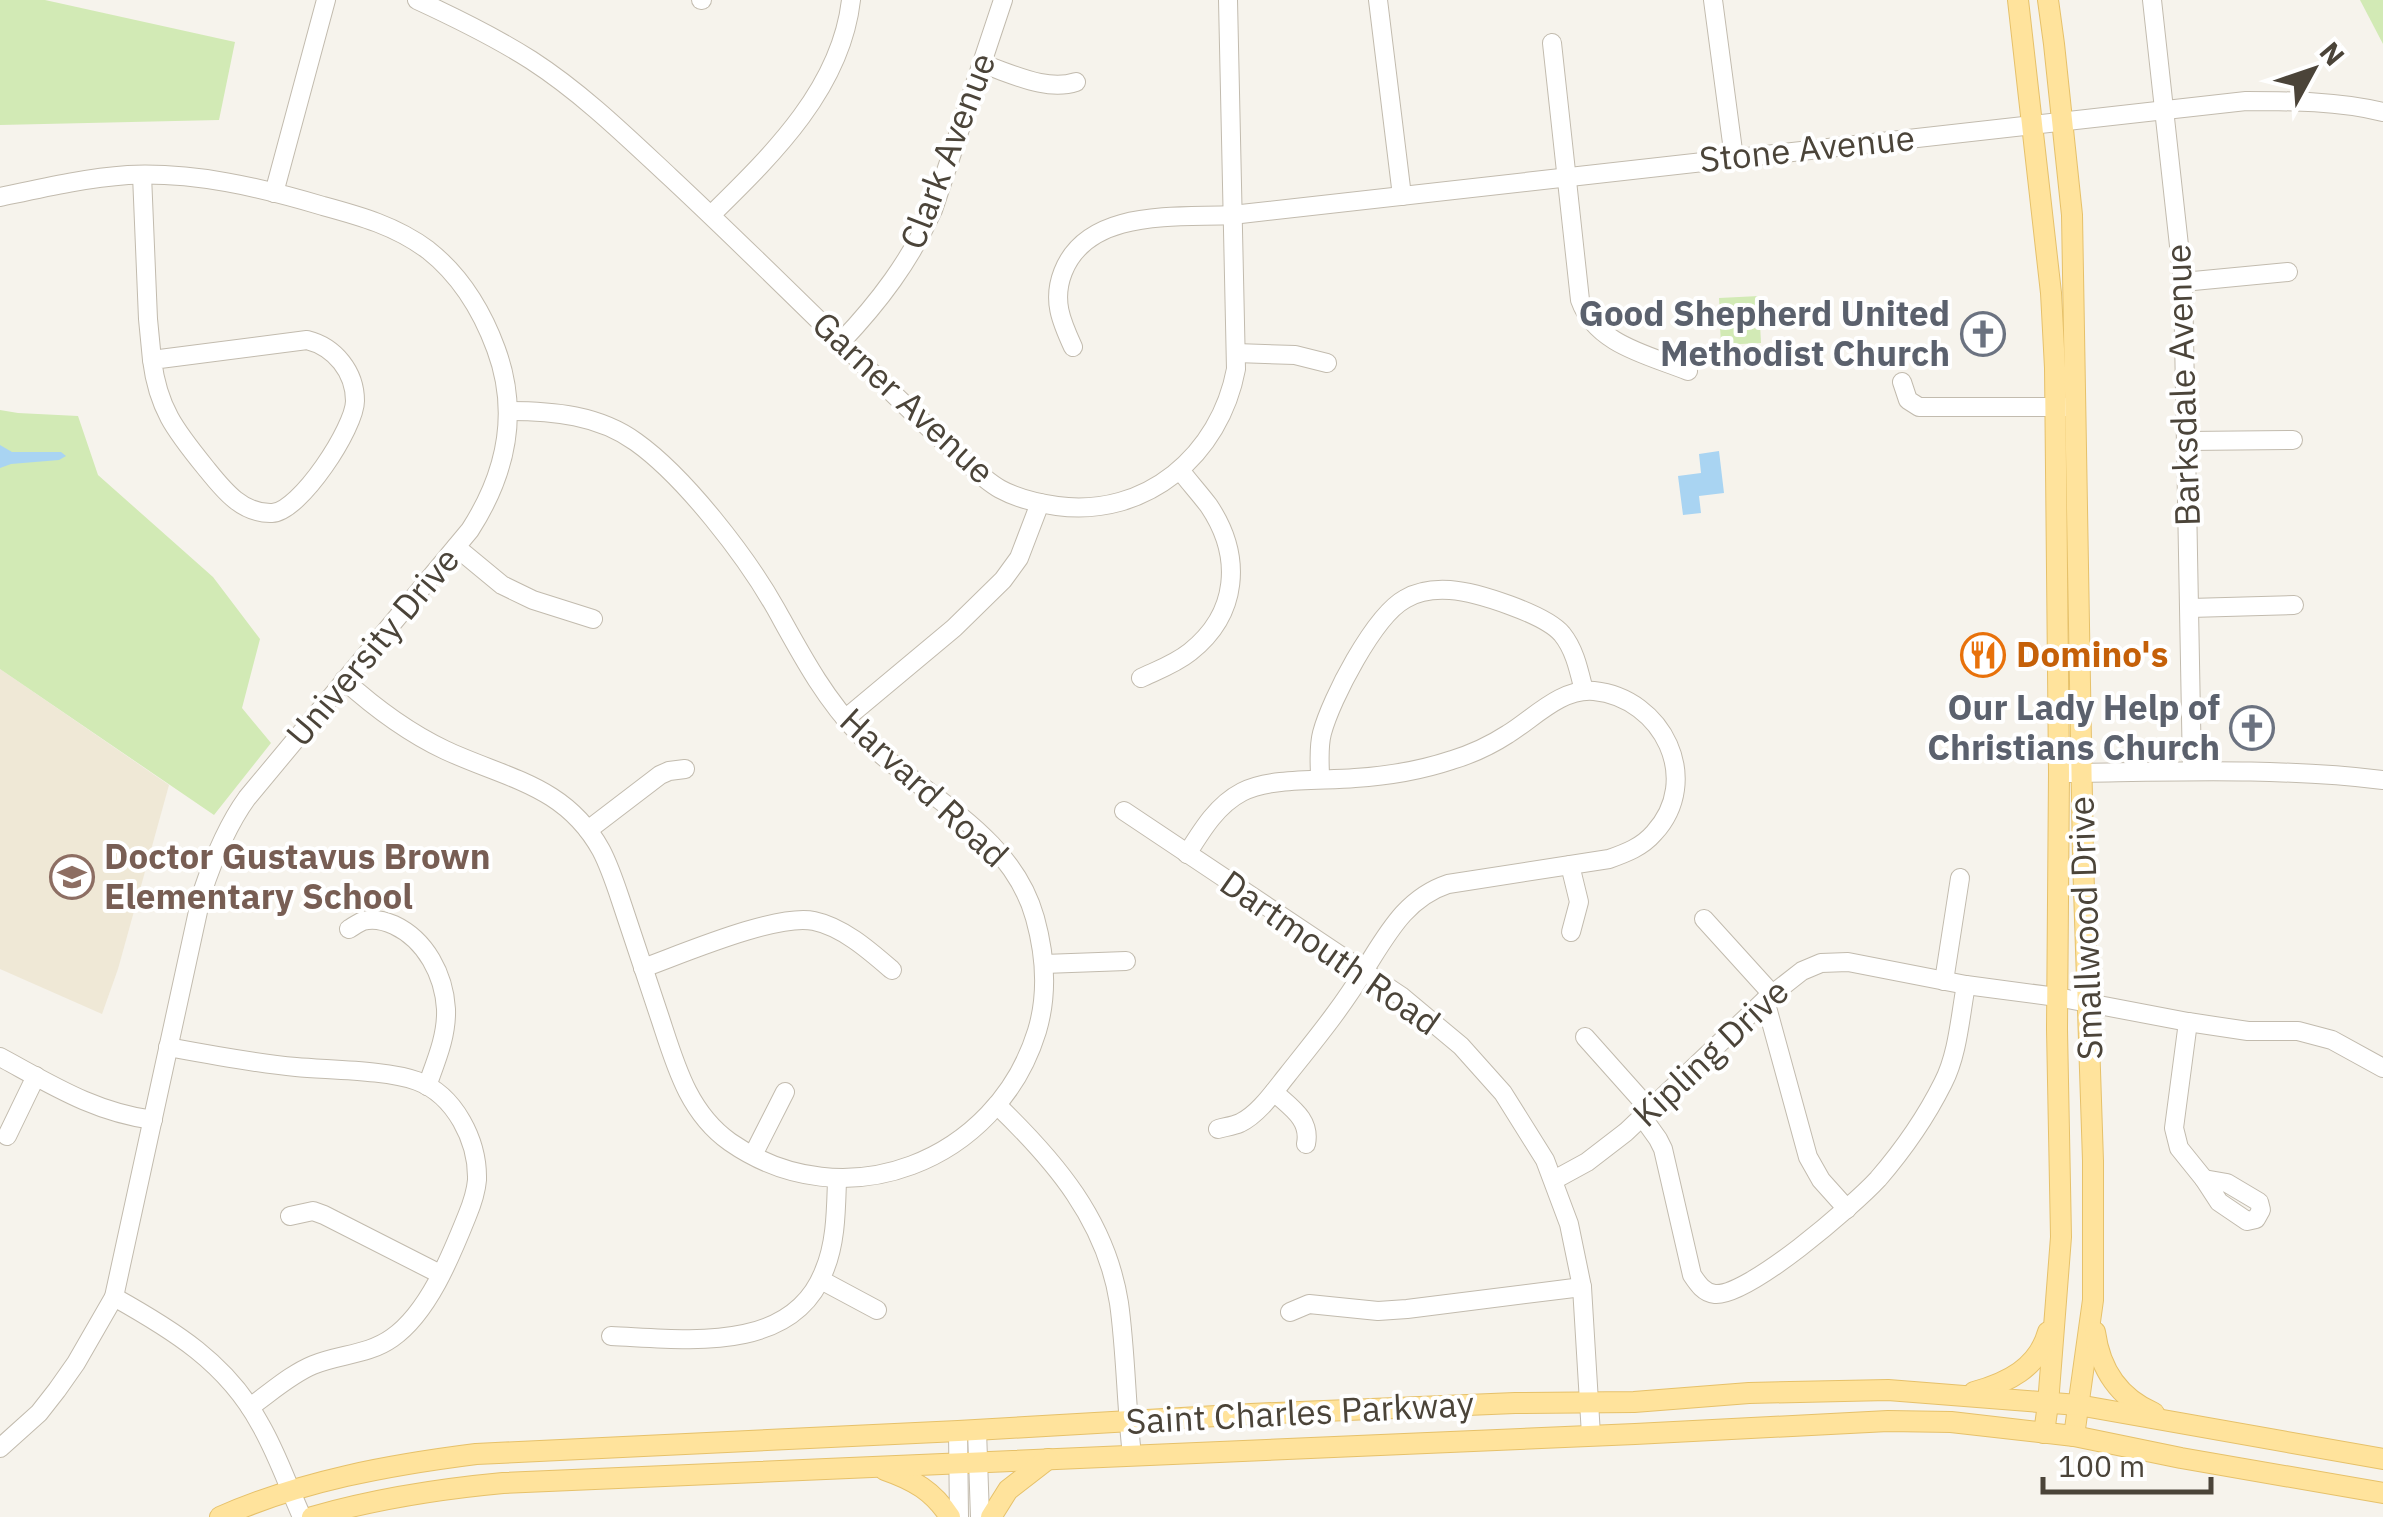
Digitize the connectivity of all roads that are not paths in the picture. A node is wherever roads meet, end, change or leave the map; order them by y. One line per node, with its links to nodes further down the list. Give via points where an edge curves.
1 (326, 0): 21 (street)
2 (417, 0): 24 (street, Garner Avenue, via 497,39 558,79)
3 (851, 0): 24 (street, via 834,60 802,116)
4 (1003, 0): 12 (street, Clark Avenue)
5 (1228, 0): 25 (street, Garner Avenue)
6 (1378, 0): 22 (street)
7 (1712, 0): 18 (street)
8 (2018, 0): 17 (main road, Smallwood Drive)
9 (2048, 0): 16 (main road, Smallwood Drive)
10 (2152, 0): 14 (street, Barksdale Avenue)
11 (1552, 43): 20 (street)
12 (982, 64): 13 (street, via 1046,84); 28 (street, Clark Avenue, via 921,238)
13 (1076, 82)
14 (2166, 111): 15 (street, Stone Avenue, via 2284,101); 16 (street, Stone Avenue); 27 (street, Barksdale Avenue)
15 (2383, 112)
16 (2063, 121): 17 (street, Stone Avenue); 35 (main road, Smallwood Drive, via 2072,215)
17 (2030, 124): 18 (street, Stone Avenue); 35 (main road, Smallwood Drive)
18 (1734, 158): 20 (street, Stone Avenue)
19 (142, 175): 21 (street, University Drive, via 219,180); 23 (street, University Drive); 31 (street)
20 (1566, 176): 22 (street, Stone Avenue); 33 (street, via 1584,311 1626,347)
21 (274, 193): 36 (street, University Drive, via 386,226 440,261 483,317)
22 (1402, 196): 25 (street, Stone Avenue)
23 (0, 197)
24 (711, 215): 28 (street, Garner Avenue)
25 (1232, 215): 29 (street, Stone Avenue, via 1129,223 1084,243 1067,264 1057,294); 30 (street, Garner Avenue)
26 (2288, 272): 27 (street)
27 (2183, 282): 38 (street, Barksdale Avenue)
28 (841, 342): 40 (street, Garner Avenue, via 984,478)
29 (1073, 347)
30 (1236, 353): 32 (street); 39 (street, Garner Avenue, via 1234,382 1218,421)
31 (152, 360): 31 (street, via 315,342 341,361 354,410 302,496 283,511 260,512 224,490 176,431 160,400)
32 (1327, 363)
33 (1688, 371)
34 (1902, 382): 35 (street, via 1908,400 1920,408)
35 (2066, 407): 51 (main road, Smallwood Drive); 52 (main road, Smallwood Drive)
36 (509, 410): 41 (street, University Drive, via 498,479); 48 (street, Harvard Road, via 595,422 655,457 741,556)
37 (2293, 440): 38 (street)
38 (2188, 441): 43 (street, Barksdale Avenue)
39 (1180, 470): 40 (street, Garner Avenue, via 1156,488 1114,504); 45 (street, via 1224,537 1229,595 1203,641)
40 (1040, 504): 48 (street, via 1003,580)
41 (456, 547): 44 (street, via 502,586); 46 (street, University Drive)
42 (2294, 604): 43 (street)
43 (2190, 608): 50 (street, Barksdale Avenue)
44 (592, 619)
45 (1141, 678)
46 (344, 680): 56 (street, Harvard Road, via 427,740 543,790); 75 (street, University Drive, via 230,823 202,894)
47 (1584, 691): 53 (street, via 1451,760 1390,774); 53 (street, via 1571,648 1550,624 1476,595 1414,595 1368,637 1322,733); 58 (street, via 1612,694 1647,713 1672,754 1674,780 1662,824 1641,844 1609,859)
48 (845, 719): 64 (street, Harvard Road, via 1000,853 1030,902)
49 (685, 769): 56 (street, via 652,780)
50 (2192, 771): 51 (street); 54 (street)
51 (2082, 772): 52 (street); 72 (main road, Smallwood Drive)
52 (2059, 773): 71 (main road, Smallwood Drive)
53 (1320, 779): 57 (street, via 1246,790 1204,826)
54 (2383, 780)
55 (1124, 811): 57 (street, Dartmouth Road)
56 (588, 830): 65 (street, Harvard Road, via 610,870)
57 (1188, 854): 67 (street, Dartmouth Road)
58 (1570, 865): 62 (street, via 1579,902); 67 (street, via 1435,888 1399,917)
59 (1960, 878): 68 (street)
60 (1704, 919): 70 (street)
61 (349, 929): 79 (street, via 366,920 389,923 415,939 436,968 446,1024)
62 (1571, 932)
63 (1126, 961): 64 (street)
64 (1044, 964): 82 (street, Harvard Road, via 1038,1028)
65 (643, 968): 66 (street, via 769,924 806,920 840,931); 88 (street, Harvard Road, via 694,1106 727,1140)
66 (892, 970)
67 (1364, 972): 81 (street); 91 (street, Dartmouth Road, via 1423,1012 1474,1059 1523,1121)
68 (1944, 981): 69 (street, Kipling Drive); 70 (street, Kipling Drive, via 1832,962 1802,971)
69 (1966, 985): 71 (street, Kipling Drive); 92 (street, via 1944,1082 1897,1155)
70 (1769, 997): 83 (street, Kipling Drive); 92 (street, via 1808,1157)
71 (2058, 997): 72 (street, Kipling Drive); 99 (main road, Smallwood Drive, via 2061,1237)
72 (2087, 1003): 73 (street, Kipling Drive); 98 (main road, Smallwood Drive)
73 (2188, 1022): 77 (street, Kipling Drive, via 2313,1034); 89 (street, via 2174,1128 2179,1148)
74 (1584, 1038): 83 (street)
75 (168, 1047): 79 (street); 84 (street, University Drive)
76 (0, 1057): 78 (street)
77 (2383, 1068)
78 (36, 1076): 84 (street, via 93,1106); 86 (street)
79 (426, 1086): 94 (street, via 466,1130 477,1176)
80 (785, 1092): 88 (street)
81 (1274, 1092): 85 (street, via 1242,1122); 87 (street, via 1306,1124)
82 (996, 1105): 90 (street, Harvard Road, via 960,1140 926,1159); 108 (street, via 1064,1174 1099,1234 1119,1304)
83 (1647, 1114): 91 (street, Kipling Drive); 92 (street, via 1663,1149 1692,1275 1710,1293 1746,1284)
84 (154, 1120): 97 (street, University Drive)
85 (1218, 1129)
86 (7, 1136)
87 (1306, 1144)
88 (753, 1155): 90 (street, Harvard Road)
89 (2204, 1179)
90 (838, 1180): 95 (street)
91 (1554, 1180): 96 (street, Dartmouth Road)
92 (1846, 1209)
93 (290, 1216): 94 (street, via 324,1215)
94 (440, 1274): 107 (street, via 419,1312 393,1338 311,1366)
95 (821, 1280): 100 (street); 102 (street, via 802,1306 762,1330 677,1340)
96 (1582, 1287): 101 (street, via 1407,1310 1309,1304); 104 (street, Dartmouth Road)
97 (114, 1297): 107 (street, via 190,1343); 114 (street, University Drive, via 57,1390)
98 (2093, 1300): 106 (main road, Smallwood Drive); 109 (main road, via 2098,1350 2108,1374 2142,1408)
99 (2054, 1306): 103 (main road, via 2046,1340 2030,1364 1999,1385); 105 (main road, Smallwood Drive)
100 (878, 1310)
101 (1290, 1312)
102 (611, 1336)
103 (1961, 1395): 104 (main road, Saint Charles Parkway, via 1840,1390); 105 (main road, Saint Charles Parkway)
104 (1589, 1401): 108 (main road, Saint Charles Parkway); 112 (street, Dartmouth Road)
105 (2048, 1404): 106 (main road, Saint Charles Parkway); 111 (main road, Smallwood Drive)
106 (2078, 1405): 109 (main road, Saint Charles Parkway); 113 (main road, Smallwood Drive)
107 (250, 1407): 120 (street)
108 (1128, 1420): 110 (main road, Saint Charles Parkway); 115 (street)
109 (2174, 1422): 117 (main road, Saint Charles Parkway)
110 (967, 1431): 118 (street); 120 (main road, Saint Charles Parkway, via 476,1454)
111 (2044, 1433): 112 (main road, Saint Charles Parkway, via 1888,1421); 113 (main road, Saint Charles Parkway)
112 (1591, 1435): 115 (main road, Saint Charles Parkway)
113 (2074, 1436): 121 (main road, Saint Charles Parkway)
114 (0, 1448)
115 (1132, 1455): 116 (main road, Saint Charles Parkway)
116 (1050, 1459): 118 (main road, Saint Charles Parkway); 129 (main road, via 1008,1490)
117 (2383, 1460)
118 (968, 1462): 119 (main road, Saint Charles Parkway); 127 (street); 128 (street)
119 (874, 1467): 125 (main road, Saint Charles Parkway, via 442,1488); 126 (main road, via 918,1482)
120 (290, 1490): 122 (main road, Saint Charles Parkway); 123 (street); 124 (street)
121 (2383, 1494)
122 (220, 1517)
123 (288, 1517)
124 (302, 1517)
125 (312, 1517)
126 (950, 1517)
127 (959, 1517)
128 (980, 1517)
129 (991, 1517)

